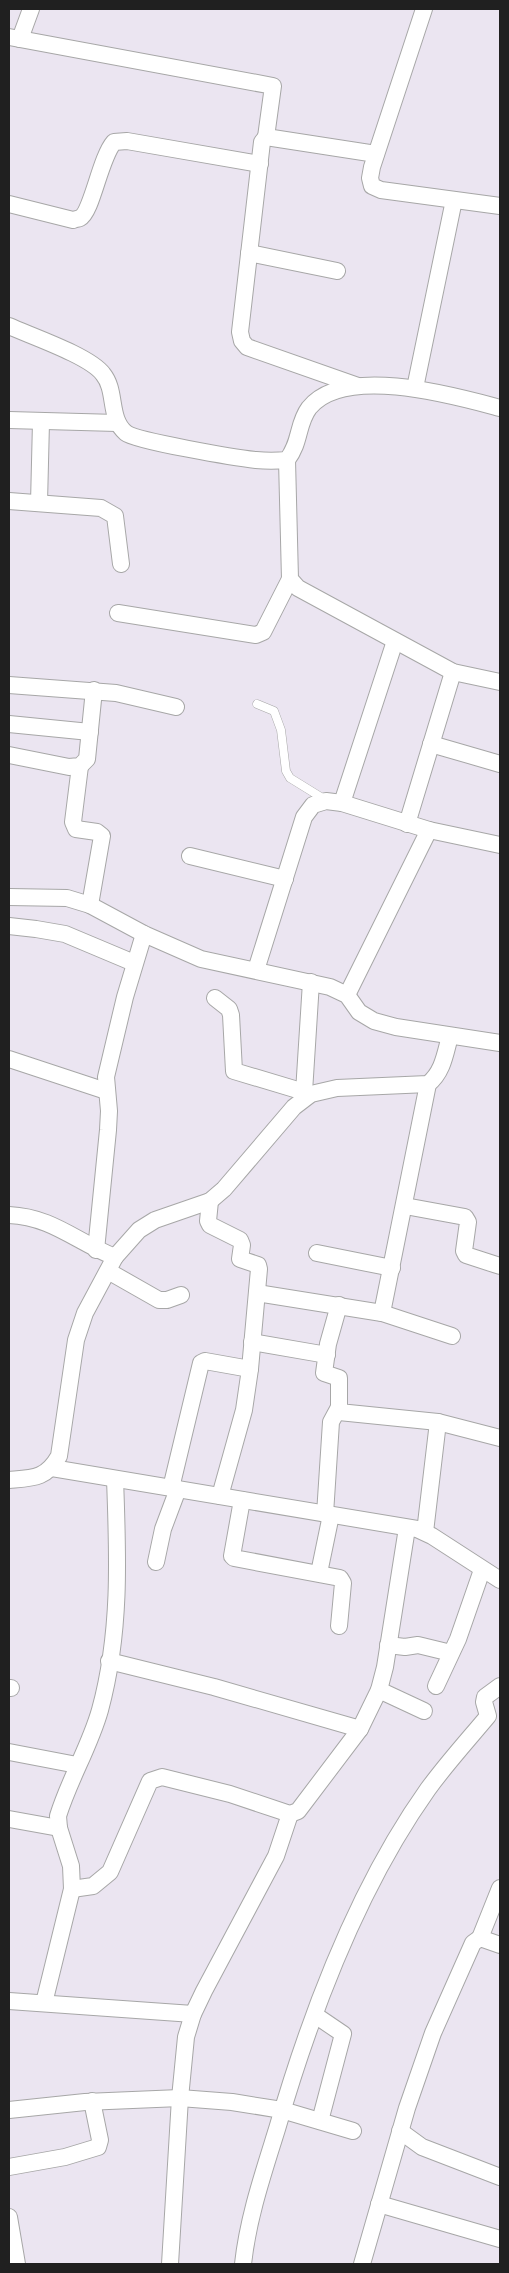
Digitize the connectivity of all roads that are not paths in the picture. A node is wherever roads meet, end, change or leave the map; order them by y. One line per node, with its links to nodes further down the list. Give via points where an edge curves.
1 (31, 9): 3 (street)
2 (424, 9): 5 (street)
3 (14, 38): 4 (street, via 273,86)
4 (266, 137): 5 (street); 6 (street, via 262,142)
5 (376, 154): 7 (street, via 370,178 372,186)
6 (260, 164): 8 (street, via 127,141 114,142 103,158 88,210 81,218 73,220); 10 (street)
7 (454, 200): 9 (street); 14 (street)
8 (9, 204)
9 (500, 206)
10 (249, 253): 11 (street); 13 (street, via 240,332 242,341 247,347)
11 (337, 271)
12 (9, 326): 18 (street, via 91,364 103,374)
13 (360, 387): 14 (street); 19 (street, via 320,397 308,409 295,449)
14 (415, 388): 15 (street)
15 (500, 408)
16 (9, 420): 17 (street)
17 (41, 422): 18 (street); 21 (street)
18 (117, 423): 19 (street, via 128,434 146,440 256,460)
19 (286, 460): 23 (street)
20 (9, 501): 21 (street)
21 (39, 503): 22 (street, via 109,511 115,516)
22 (121, 564)
23 (290, 579): 24 (street, via 263,632 256,635); 25 (street, via 298,588)
24 (118, 613)
25 (395, 641): 26 (street); 39 (street)
26 (453, 672): 27 (street); 34 (street)
27 (500, 682)
28 (9, 685): 29 (street)
29 (94, 690): 31 (street); 33 (street)
30 (257, 704): 38 (lane, via 274,711 278,719 286,771 290,778)
31 (176, 707)
32 (9, 724): 33 (street)
33 (90, 732): 37 (street, via 87,759)
34 (431, 744): 36 (street); 40 (street)
35 (9, 755): 37 (street, via 69,767)
36 (500, 764)
37 (80, 766): 46 (street, via 73,822 76,829 97,832 102,836)
38 (326, 800): 39 (street); 44 (street, via 313,805 304,818)
39 (342, 803): 40 (street)
40 (408, 824): 41 (street)
41 (429, 830): 42 (street); 52 (street)
42 (500, 845)
43 (190, 856): 44 (street)
44 (285, 879): 50 (street)
45 (9, 896): 46 (street, via 67,898)
46 (90, 905): 48 (street)
47 (9, 926): 49 (street, via 65,934)
48 (144, 934): 49 (street); 50 (street, via 200,959)
49 (134, 963): 58 (street, via 106,1077)
50 (256, 970): 51 (street)
51 (312, 982): 52 (street); 59 (street)
52 (347, 994): 54 (street, via 359,1012 374,1021)
53 (215, 998): 59 (street, via 229,1008 231,1015 234,1071)
54 (450, 1036): 55 (street); 57 (street, via 441,1068)
55 (500, 1043)
56 (9, 1059): 58 (street)
57 (428, 1084): 59 (street, via 337,1088); 61 (street)
58 (106, 1091): 63 (street, via 108,1130)
59 (308, 1093): 60 (street)
60 (210, 1201): 65 (street, via 155,1220 139,1230); 68 (street, via 210,1226 240,1240 240,1259 259,1266)
61 (405, 1206): 66 (street, via 465,1217 468,1222 466,1254); 67 (street)
62 (9, 1215): 63 (street, via 53,1224)
63 (96, 1250): 65 (street)
64 (317, 1253): 67 (street)
65 (111, 1264): 69 (street, via 159,1300); 79 (street, via 85,1313 76,1340 59,1456)
66 (500, 1266)
67 (392, 1268): 71 (street)
68 (257, 1292): 70 (street); 73 (street)
69 (181, 1295)
70 (339, 1305): 71 (street); 74 (street)
71 (382, 1313): 72 (street)
72 (452, 1336)
73 (252, 1342): 74 (street); 75 (street)
74 (327, 1355): 76 (street, via 324,1373 340,1380)
75 (250, 1368): 82 (street, via 200,1363); 83 (street, via 244,1410)
76 (338, 1409): 77 (street, via 341,1412); 85 (street, via 331,1422)
77 (438, 1422): 78 (street); 87 (street)
78 (500, 1438)
79 (52, 1468): 80 (street); 81 (street, via 37,1478)
80 (115, 1479): 82 (street); 95 (street, via 119,1577)
81 (9, 1480)
82 (174, 1489): 83 (street); 88 (street)
83 (220, 1496): 84 (street)
84 (242, 1500): 85 (street); 90 (street, via 231,1551 234,1558)
85 (328, 1514): 86 (street); 90 (street)
86 (407, 1528): 87 (street); 93 (street)
87 (426, 1532): 89 (street)
88 (156, 1562)
89 (482, 1570): 91 (street); 94 (street)
90 (319, 1573): 92 (street, via 342,1580)
91 (500, 1580)
92 (339, 1626)
93 (388, 1645): 94 (street, via 418,1645); 98 (street)
94 (451, 1653): 96 (street)
95 (109, 1661): 100 (street); 102 (street, via 100,1713)
96 (436, 1686)
97 (500, 1686): 113 (street, via 485,1697 488,1716 428,1789 388,1854 352,1925)
98 (379, 1690): 99 (street); 100 (street)
99 (424, 1711)
100 (360, 1728): 103 (street, via 298,1811)
101 (9, 1752): 102 (street)
102 (77, 1765): 105 (street, via 58,1816)
103 (290, 1814): 107 (street, via 230,1794 162,1777 153,1779 110,1872 93,1886); 112 (street, via 276,1856)
104 (9, 1819): 105 (street)
105 (59, 1828): 107 (street, via 71,1866)
106 (500, 1888): 108 (street)
107 (72, 1889): 111 (street)
108 (480, 1938): 109 (street); 120 (street, via 473,1943 433,2033)
109 (500, 1945)
110 (9, 2001): 111 (street)
111 (44, 2003): 112 (street)
112 (193, 2014): 114 (street, via 186,2037)
113 (315, 2016): 117 (street); 118 (street, via 344,2034)
114 (180, 2098): 115 (street); 117 (street); 127 (street)
115 (92, 2102): 116 (street); 121 (street, via 100,2140 98,2147 65,2158)
116 (9, 2110)
117 (282, 2110): 118 (street); 128 (street, via 246,2237)
118 (320, 2121): 119 (street)
119 (353, 2131)
120 (400, 2131): 122 (street, via 422,2147); 123 (street)
121 (9, 2167)
122 (500, 2177)
123 (380, 2204): 125 (street); 129 (street)
124 (9, 2217): 126 (street)
125 (500, 2239)
126 (17, 2264)
127 (170, 2264)
128 (243, 2264)
129 (362, 2264)

